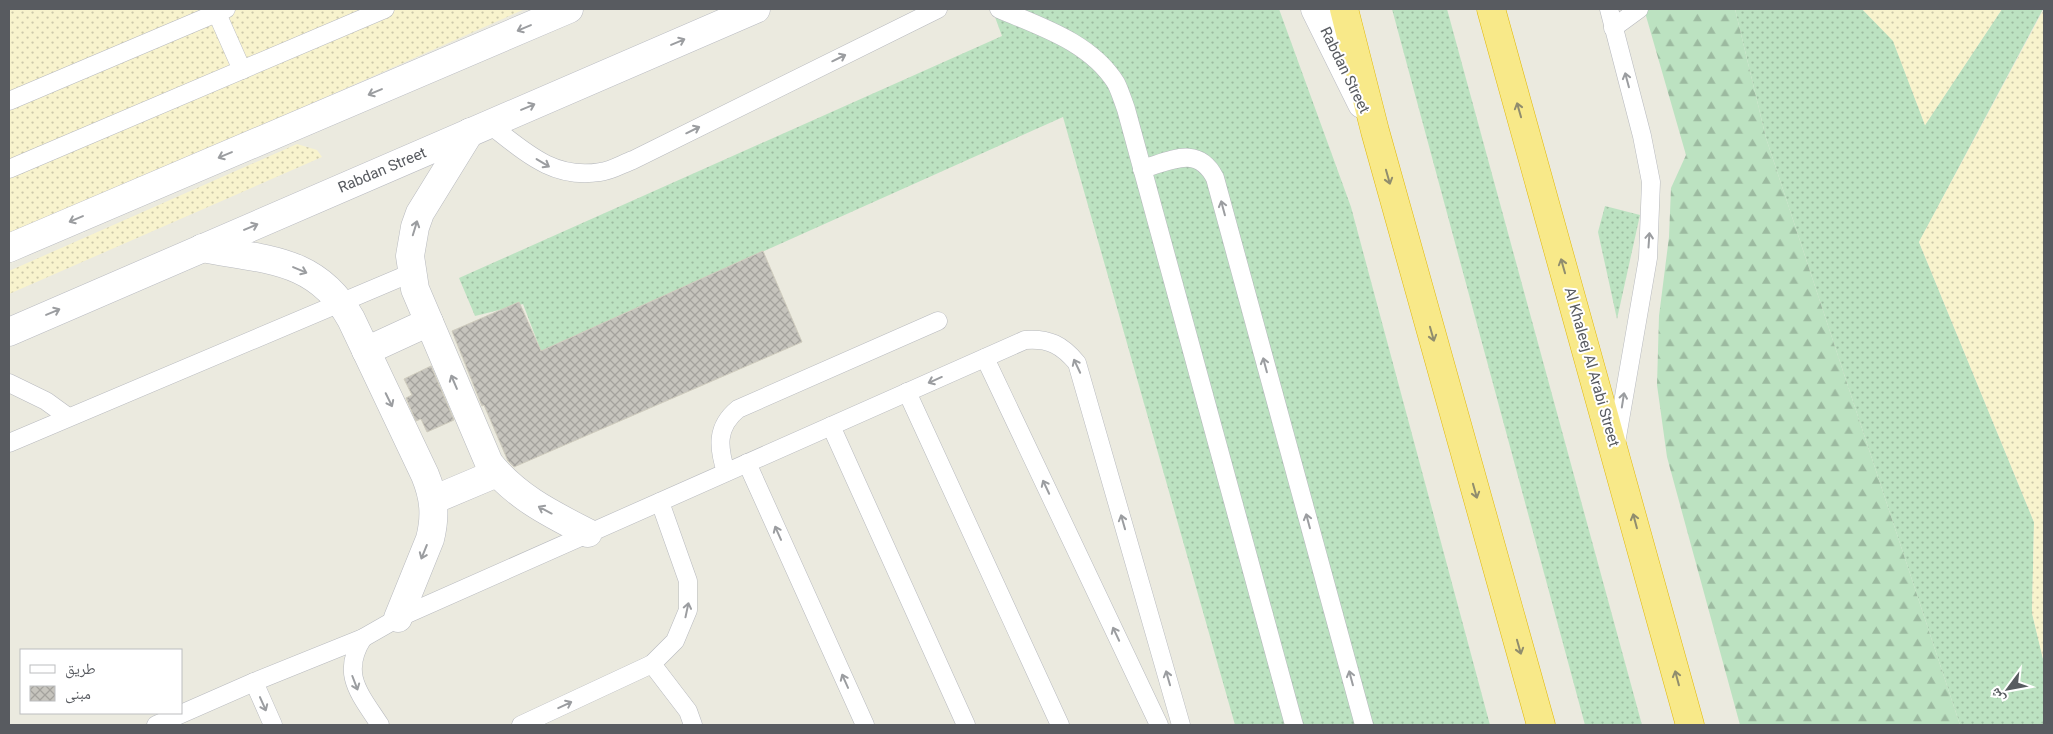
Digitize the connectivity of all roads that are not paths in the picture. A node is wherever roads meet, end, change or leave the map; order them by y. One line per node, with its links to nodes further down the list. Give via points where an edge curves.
1 (385, 9): 13 (lane)
2 (569, 9): 19 (main road, one-way to 19)
3 (756, 9): 15 (main road, Rabdan Street, one-way to 3)
4 (938, 9): 15 (lane, one-way to 4, via 546,166 574,175 602,172 642,156)
5 (999, 9): 18 (lane, via 1070,40 1096,60 1116,84)
6 (1315, 9): 16 (main road, Rabdan Street)
7 (1344, 9): 16 (highway)
8 (1491, 9): 33 (highway, Al Khaleej Al Arabi Street, one-way to 8)
9 (1609, 9): 12 (lane)
10 (1639, 9): 12 (lane)
11 (219, 10): 13 (lane); 14 (lane)
12 (1613, 28): 33 (lane, one-way to 12, via 1648,258 1651,182)
13 (242, 70): 17 (lane)
14 (9, 101)
15 (480, 128): 20 (main road, Rabdan Street, one-way to 15); 21 (main road, one-way to 15, via 411,241 420,213)
16 (1375, 130): 57 (highway, one-way to 57)
17 (9, 169)
18 (1142, 169): 55 (lane); 56 (lane, one-way to 18, via 1215,178 1203,162 1193,158 1182,157)
19 (9, 248)
20 (202, 248): 22 (main road, one-way to 22, via 296,267 312,274); 25 (main road, Rabdan Street, one-way to 20)
21 (411, 272): 22 (lane); 24 (main road)
22 (341, 301): 26 (main road); 30 (lane)
23 (938, 321): 35 (lane, via 738,409 724,423 720,433 720,455)
24 (429, 322): 26 (main road); 36 (main road, one-way to 24, via 484,453)
25 (9, 332)
26 (366, 351): 37 (main road, one-way to 37, via 425,475)
27 (985, 358): 29 (lane, one-way to 29); 53 (lane, one-way to 27); 54 (lane, one-way to 27, via 1077,363 1061,347 1040,339 1025,340)
28 (9, 383): 30 (lane, via 46,401)
29 (907, 392): 31 (lane); 52 (lane)
30 (68, 417): 32 (lane)
31 (831, 426): 34 (lane); 51 (lane)
32 (9, 443)
33 (1615, 448): 58 (highway, Al Khaleej Al Arabi Street, one-way to 33)
34 (747, 463): 35 (lane); 50 (lane, one-way to 34)
35 (726, 472): 38 (lane)
36 (497, 474): 37 (main road); 39 (main road, one-way to 36, via 522,496)
37 (433, 500): 40 (main road, one-way to 40, via 430,538)
38 (660, 502): 39 (lane); 42 (lane, one-way to 38, via 676,641 689,597 688,581)
39 (588, 533): 40 (lane)
40 (398, 618): 41 (lane)
41 (363, 638): 43 (lane); 47 (lane, one-way to 47, via 356,648 352,672 354,684)
42 (652, 664): 48 (lane, one-way to 42); 49 (lane, via 688,711)
43 (254, 682): 44 (lane); 46 (lane, one-way to 46)
44 (175, 722): 45 (lane)
45 (156, 725)
46 (273, 725)
47 (380, 725)
48 (521, 725)
49 (693, 725)
50 (865, 725)
51 (966, 725)
52 (1060, 725)
53 (1159, 725)
54 (1181, 725)
55 (1294, 725)
56 (1364, 725)
57 (1541, 725)
58 (1690, 725)

